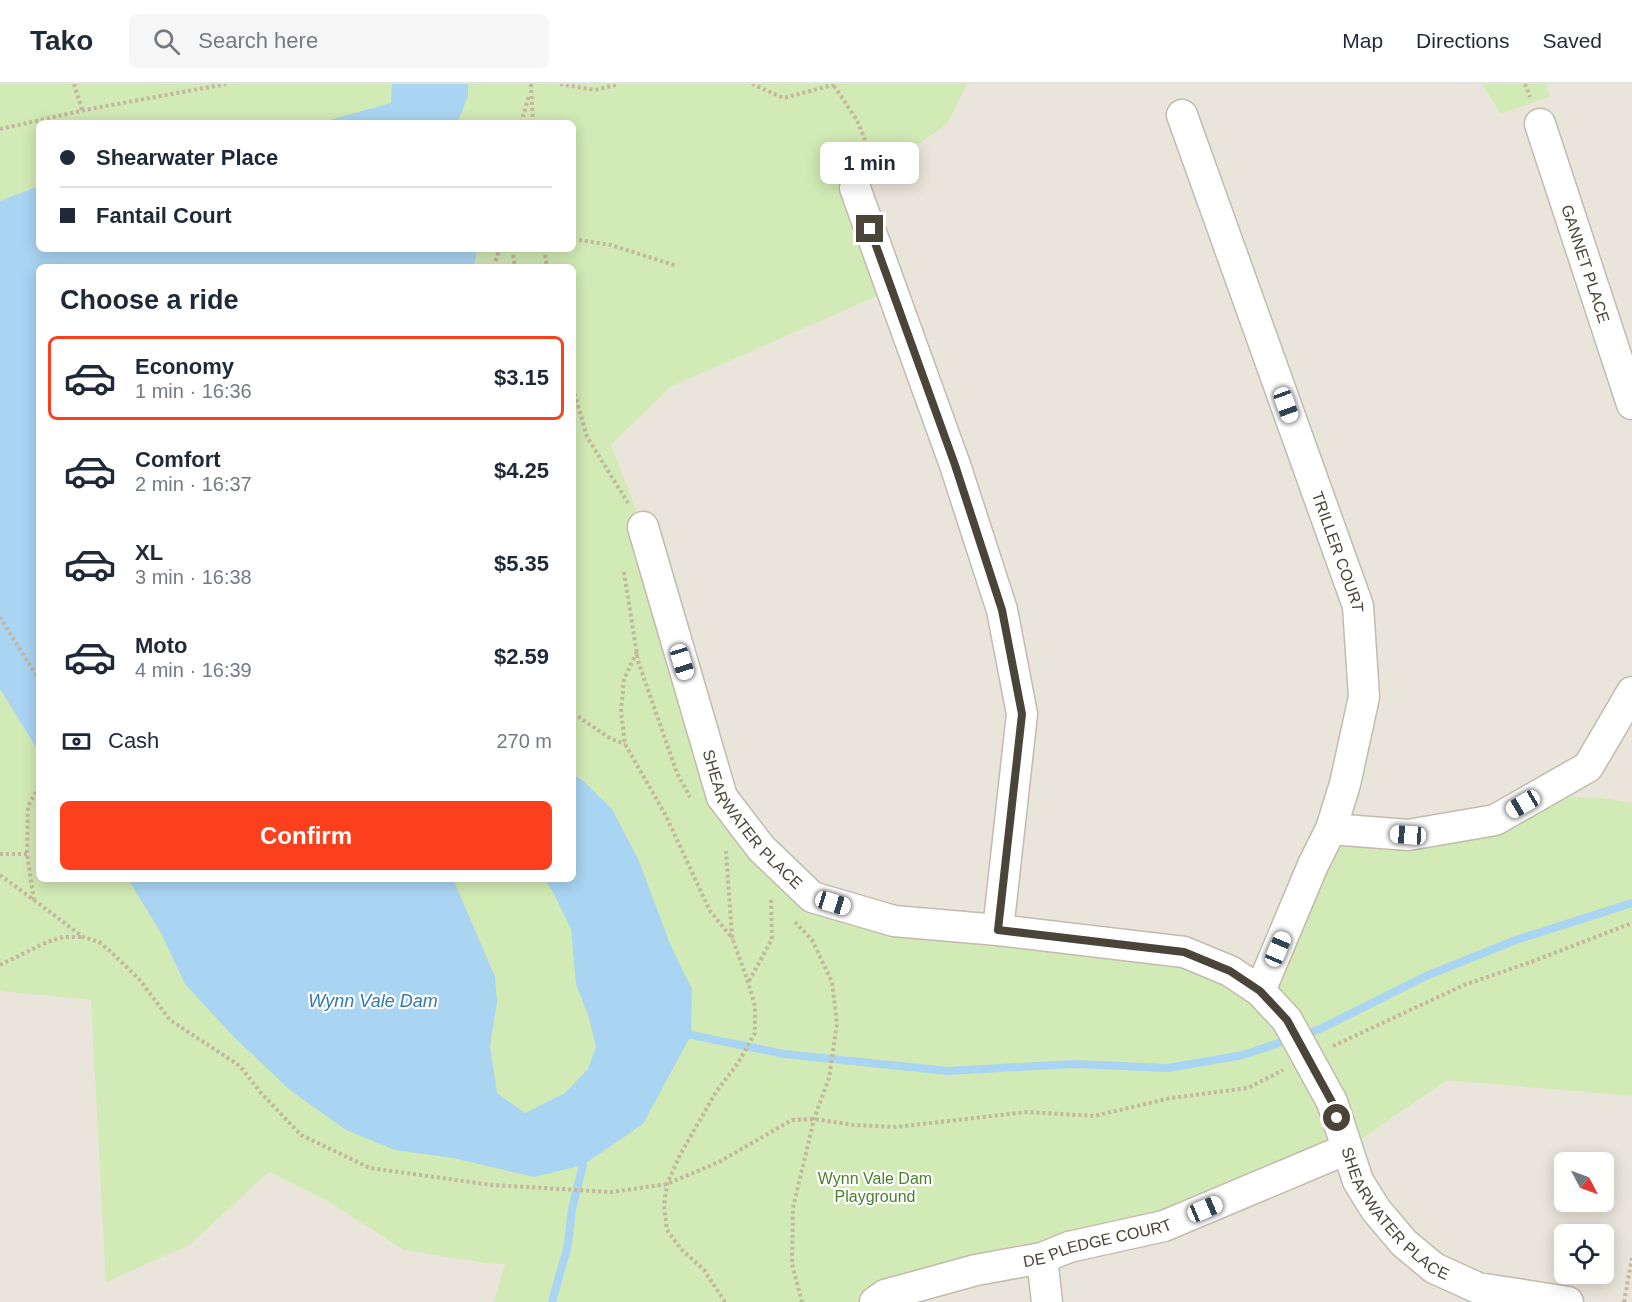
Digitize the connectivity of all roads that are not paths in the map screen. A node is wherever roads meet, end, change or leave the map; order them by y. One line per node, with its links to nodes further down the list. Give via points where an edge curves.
1 (1182, 115): 7 (street, TRILLER COURT, via 1358,606 1364,697)
2 (1540, 124): 4 (street, GANNET PLACE)
3 (855, 188): 8 (street, via 955,465 1002,610 1022,714)
4 (1632, 404)
5 (643, 527): 8 (street, SHEARWATER PLACE, via 722,797 760,848 812,897 894,921)
6 (1632, 692): 7 (street, via 1588,767 1495,820 1408,835)
7 (1331, 829): 9 (street, TRILLER COURT)
8 (998, 930): 9 (street, SHEARWATER PLACE, via 1184,952 1230,971)
9 (1260, 991): 10 (street, SHEARWATER PLACE, via 1287,1020 1332,1102)
10 (1347, 1149): 11 (street, DE PLEDGE COURT, via 1164,1226 1069,1247); 14 (street, SHEARWATER PLACE, via 1358,1181 1376,1210 1404,1243 1434,1268 1478,1288)
11 (1042, 1258): 12 (street, DE PLEDGE COURT, via 976,1270 885,1295); 13 (street)
12 (875, 1302)
13 (1047, 1302)
14 (1569, 1302)

